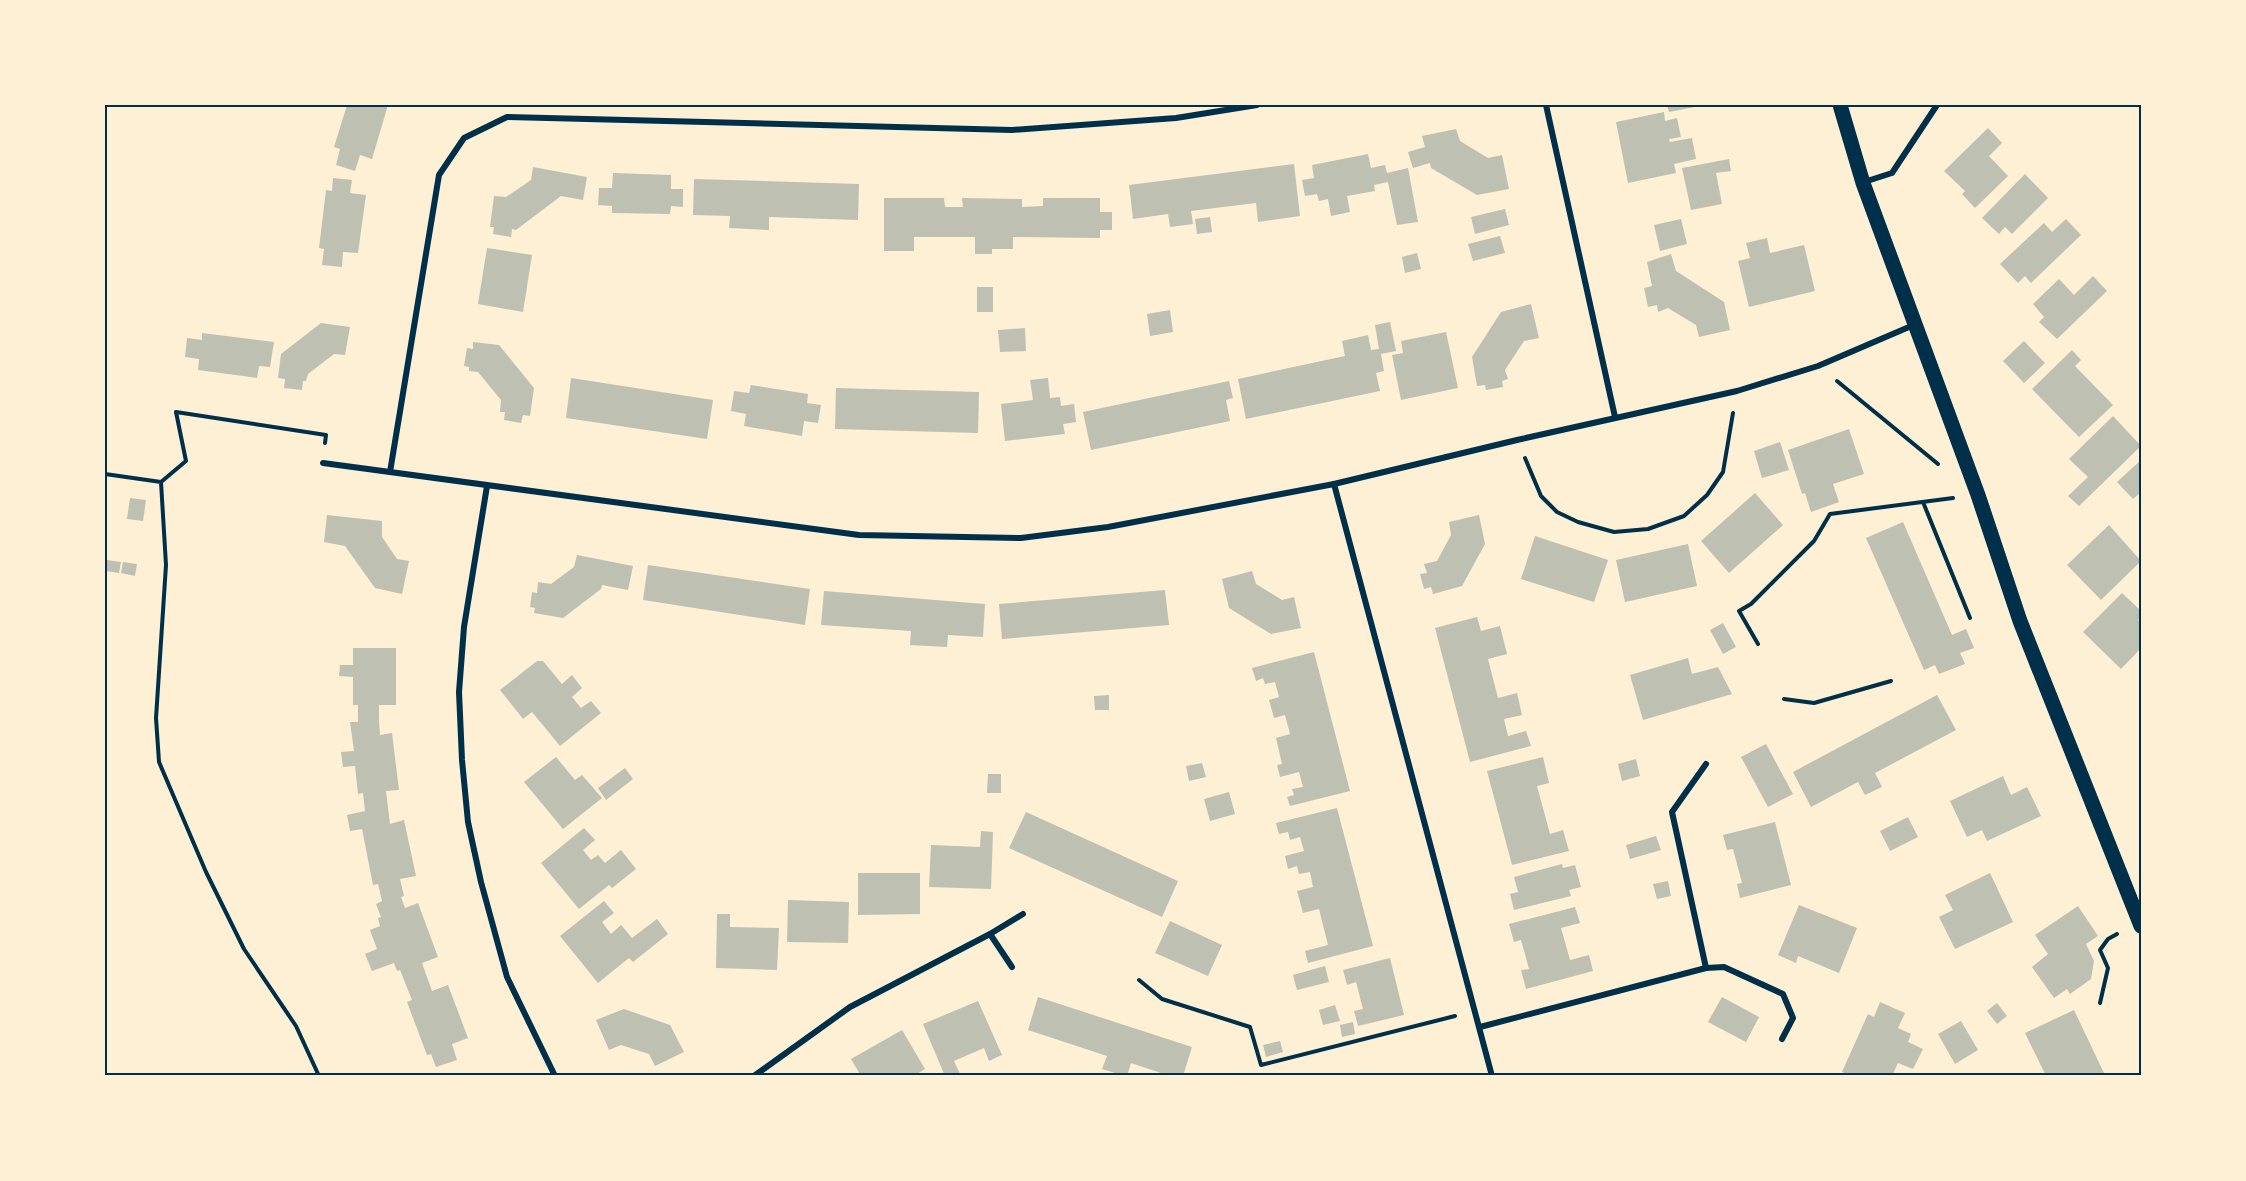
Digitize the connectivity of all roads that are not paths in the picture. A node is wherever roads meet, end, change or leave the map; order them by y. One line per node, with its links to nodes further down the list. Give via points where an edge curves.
1 (1257, 105): 9 (street, via 1176,118 1012,130 507,117 464,138 440,175)
2 (1546, 105): 7 (street)
3 (1840, 105): 5 (main road)
4 (1937, 105): 5 (street, via 1892,173)
5 (1863, 183): 6 (main road)
6 (1917, 324): 7 (street, via 1818,366 1737,391); 14 (main road, via 2024,632)
7 (1615, 417): 10 (street)
8 (323, 463): 9 (street)
9 (390, 472): 11 (street)
10 (1334, 484): 11 (street, via 1108,528 1021,538 859,535); 18 (street)
11 (487, 486): 20 (street, via 464,627 459,692 468,822 507,977)
12 (1706, 764): 17 (street, via 1672,812)
13 (1023, 915): 15 (street)
14 (2141, 926)
15 (990, 934): 16 (street); 21 (street, via 850,1007)
16 (1011, 967)
17 (1706, 968): 18 (street); 19 (street, via 1724,967 1784,994 1793,1018)
18 (1480, 1027): 22 (street)
19 (1782, 1039)
20 (555, 1076)
21 (754, 1076)
22 (1492, 1076)

